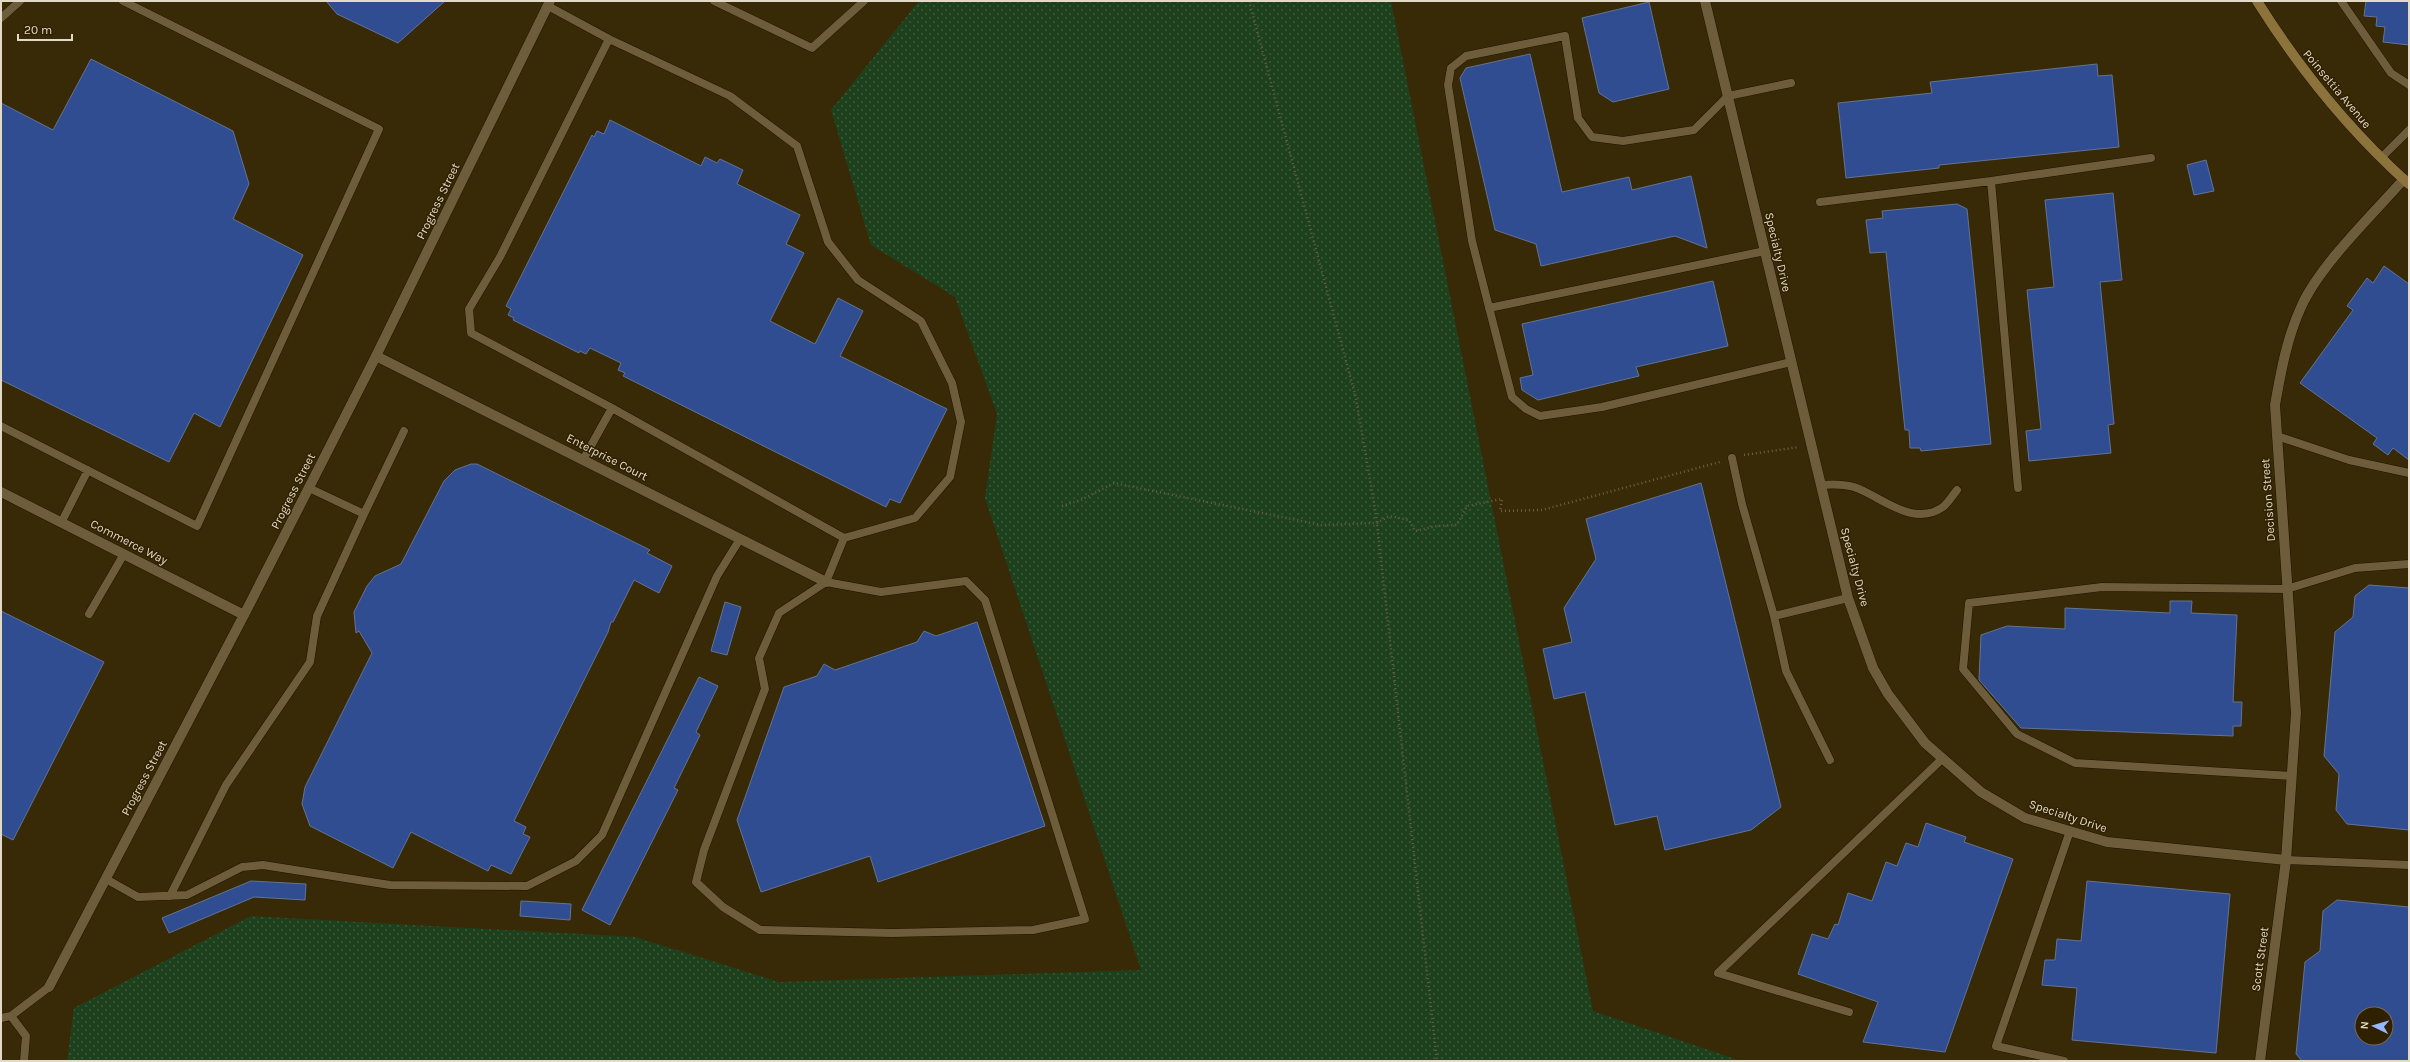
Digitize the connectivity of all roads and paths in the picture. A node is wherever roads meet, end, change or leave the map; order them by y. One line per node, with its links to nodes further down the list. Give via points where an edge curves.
1 (20, 1): 10 (lane)
2 (123, 1): 32 (lane, via 379,129 197,526)
3 (714, 1): 4 (lane, via 812,48)
4 (864, 1)
5 (1249, 1): 41 (path, via 1356,398)
6 (1705, 1): 14 (street, Specialty Drive)
7 (2257, 1): 17 (main road, Poinsettia Avenue, via 2287,48 2363,141)
8 (2342, 1): 13 (lane, via 2391,73)
9 (549, 3): 11 (lane); 23 (street, Progress Street)
10 (1, 18)
11 (609, 39): 25 (lane, via 500,257 469,309 472,333); 43 (lane, via 730,96 797,146 828,242 858,280 921,321 952,383 961,422 950,477 915,518)
12 (1791, 83): 14 (lane)
13 (2409, 85)
14 (1728, 96): 21 (street, Specialty Drive); 22 (lane, via 1694,130 1623,141 1592,137 1578,118 1565,36 1466,56 1450,68 1448,85 1472,241)
15 (2409, 130): 17 (lane)
16 (2151, 158): 18 (lane)
17 (2381, 158): 19 (main road, Poinsettia Avenue)
18 (1991, 181): 20 (lane); 36 (lane)
19 (2406, 181): 28 (street, Decision Street, via 2329,264 2302,304 2283,357 2275,405)
20 (1820, 202)
21 (1765, 250): 22 (lane); 24 (street, Specialty Drive)
22 (1489, 308): 24 (lane, via 1512,397 1526,409 1540,416 1602,407)
23 (376, 356): 31 (street, Enterprise Court); 35 (street, Progress Street)
24 (1791, 362): 29 (street, Specialty Drive)
25 (612, 408): 31 (lane); 43 (lane)
26 (1, 426): 32 (lane)
27 (404, 430): 40 (lane)
28 (2277, 436): 33 (lane, via 2349,460); 48 (street, Decision Street)
29 (1811, 446): 30 (path, via 1755,452); 34 (street, Specialty Drive)
30 (1732, 458): 41 (path, via 1542,510 1500,511 1502,499 1467,506 1457,525 1415,531 1409,520 1390,516); 52 (lane, via 1742,504)
31 (583, 460): 44 (street, Enterprise Court)
32 (88, 470): 42 (lane)
33 (2409, 473)
34 (1820, 484): 37 (lane, via 1854,487 1906,513 1920,514 1931,513 1944,506); 49 (street, Specialty Drive)
35 (309, 488): 40 (lane); 51 (street, Progress Street)
36 (2018, 488)
37 (1957, 490)
38 (1, 492): 42 (street, Commerce Way)
39 (1062, 506): 41 (path, via 1081,500 1114,483 1321,525)
40 (364, 514): 60 (lane, via 317,616 310,662 226,785)
41 (1377, 522): 66 (path)
42 (61, 523): 45 (street, Commerce Way)
43 (844, 538): 47 (lane)
44 (740, 539): 47 (street, Enterprise Court); 60 (lane, via 717,576 602,835 576,861 527,886 390,885 263,865 242,867 187,895)
45 (124, 554): 50 (lane); 51 (street, Commerce Way)
46 (2409, 564): 48 (lane, via 2355,568)
47 (826, 582): 47 (lane, via 881,592 966,581 985,600 1085,919 1033,930 892,933 760,930 723,907 696,882 704,850 764,689 759,658 779,613)
48 (2288, 589): 55 (street, Decision Street, via 2296,713); 55 (lane, via 2102,587 1969,603 1963,669 2017,734 2075,763)
49 (1848, 598): 52 (lane); 53 (street, Specialty Drive, via 1873,668 1888,694 1925,743)
50 (89, 614)
51 (244, 615): 59 (street, Progress Street)
52 (1774, 616): 54 (lane, via 1786,671)
53 (1943, 758): 56 (street, Specialty Drive, via 1981,792 2025,818); 62 (lane, via 1718,973)
54 (1830, 760)
55 (2292, 776): 57 (street, Decision Street)
56 (2070, 831): 57 (street, Specialty Drive, via 2107,842); 67 (lane, via 1996,1046)
57 (2286, 860): 58 (lane); 68 (street, Scott Street)
58 (2409, 865)
59 (106, 879): 60 (lane, via 138,897); 61 (street, Progress Street)
60 (170, 896)
61 (49, 987): 63 (lane)
62 (1849, 1012)
63 (11, 1016): 64 (lane); 65 (lane, via 26,1036)
64 (1, 1018)
65 (24, 1061)
66 (1437, 1061)
67 (2064, 1061)
68 (2260, 1061)

